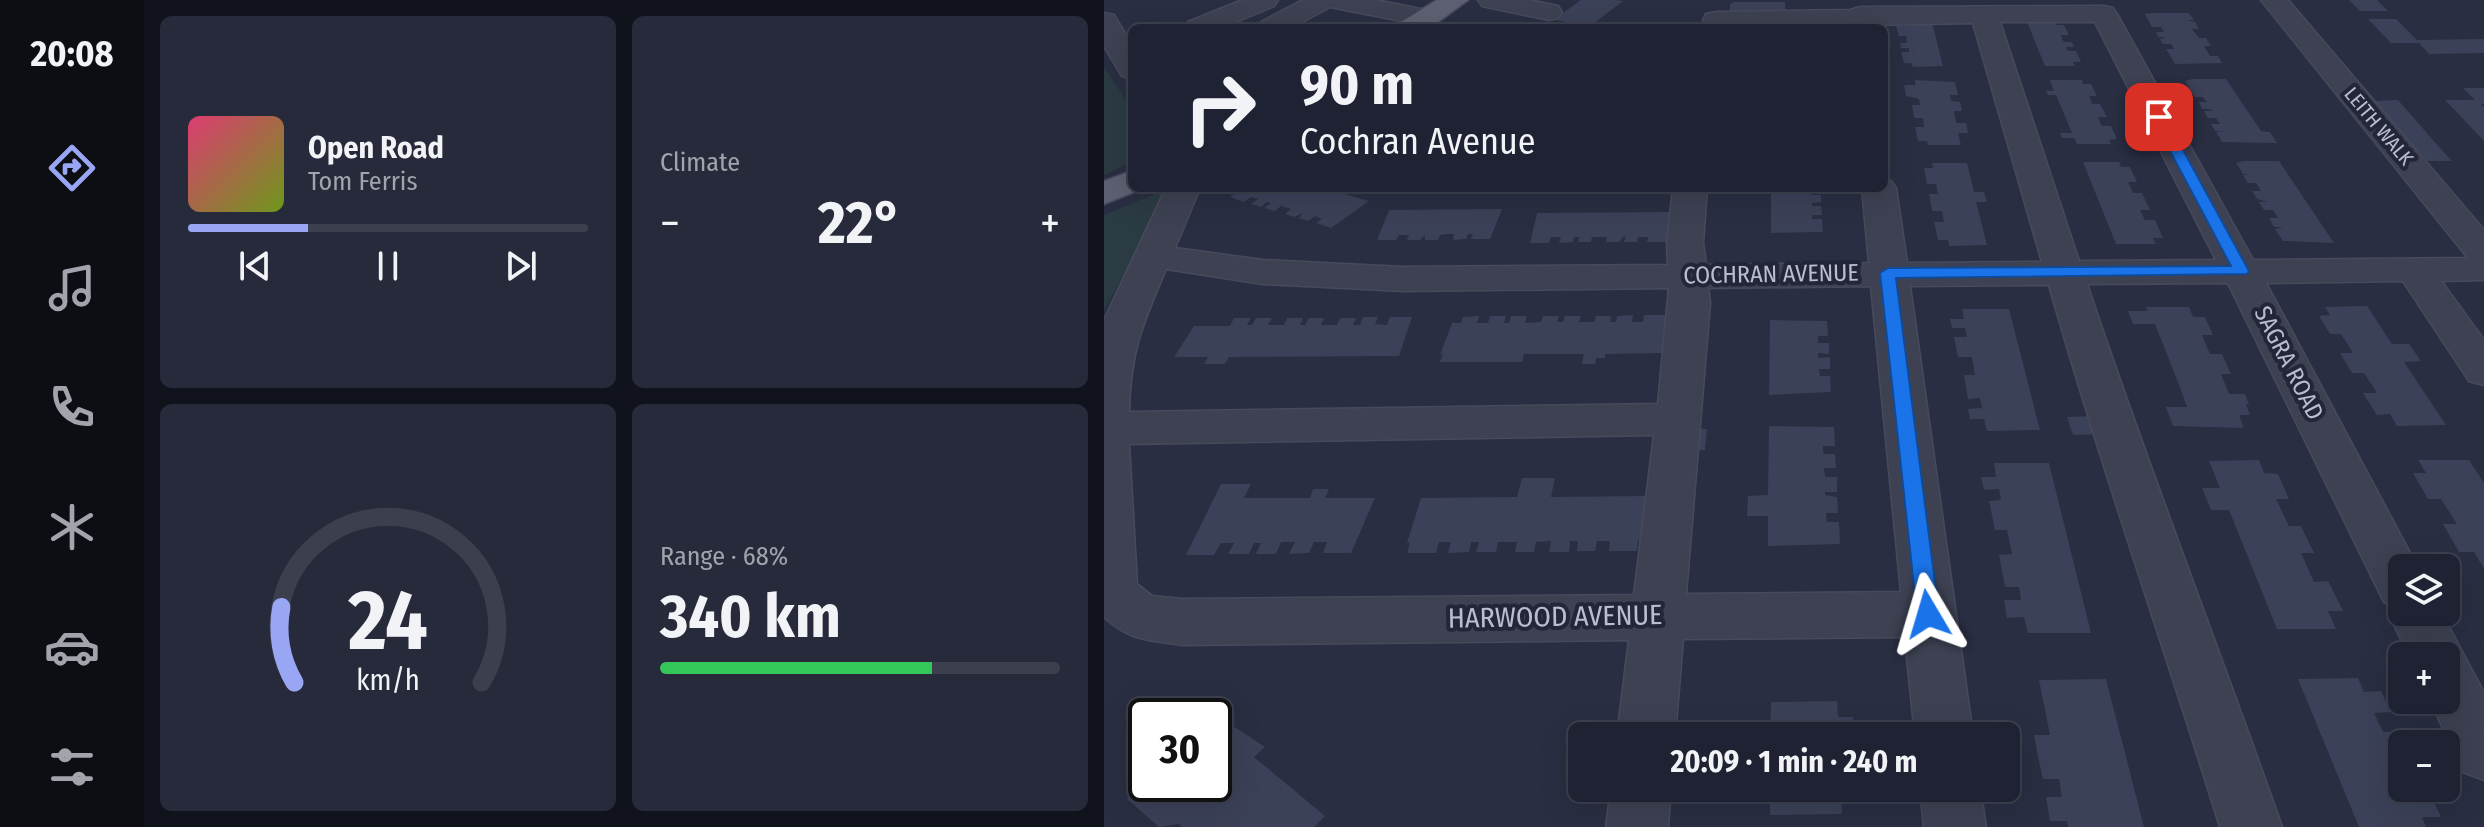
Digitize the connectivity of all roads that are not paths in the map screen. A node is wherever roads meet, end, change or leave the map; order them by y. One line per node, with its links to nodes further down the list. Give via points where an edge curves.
1 (1323, 0): 16 (street)
2 (1335, 0): 7 (street)
3 (1455, 0): 14 (main road)
4 (1491, 0): 9 (street)
5 (2274, 0): 24 (street, LEITH WALK)
6 (1256, 1): 15 (street)
7 (1373, 3): 14 (street); 17 (street)
8 (2101, 7): 10 (street); 11 (street); 28 (street, SAGRA ROAD)
9 (1549, 12)
10 (1860, 13): 11 (street); 12 (street)
11 (1984, 15): 29 (street)
12 (1716, 20)
13 (1104, 21): 18 (street)
14 (1419, 23)
15 (1207, 24)
16 (1278, 24)
17 (1338, 24)
18 (1128, 58)
19 (1128, 183): 23 (main road)
20 (1181, 192): 25 (street)
21 (1690, 192): 31 (street)
22 (1879, 192): 30 (street)
23 (1104, 194)
24 (2484, 253)
25 (1155, 256): 31 (street, COCHRAN AVENUE, via 1327,277); 34 (street, via 1116,338)
26 (2484, 269): 27 (street, COCHRAN AVENUE)
27 (2414, 270): 28 (street, COCHRAN AVENUE); 32 (street)
28 (2241, 271): 29 (street, COCHRAN AVENUE); 35 (street, SAGRA ROAD)
29 (2064, 272): 30 (street, COCHRAN AVENUE); 47 (street, via 2113,430)
30 (1888, 273): 31 (street, COCHRAN AVENUE); 36 (street)
31 (1688, 275): 33 (street, via 1690,303)
32 (2484, 371)
33 (1677, 419): 34 (street); 37 (street)
34 (1106, 428): 38 (street)
35 (2388, 560)
36 (1928, 614): 37 (street, HARWOOD AVENUE); 41 (street)
37 (1658, 615): 38 (street, HARWOOD AVENUE, via 1182,622); 40 (street)
38 (1113, 617)
39 (2460, 703): 42 (street)
40 (1647, 722)
41 (1942, 722)
42 (2484, 752)
43 (1640, 802): 45 (street)
44 (1952, 802): 46 (street)
45 (1637, 827)
46 (1955, 827)
47 (2251, 827)

